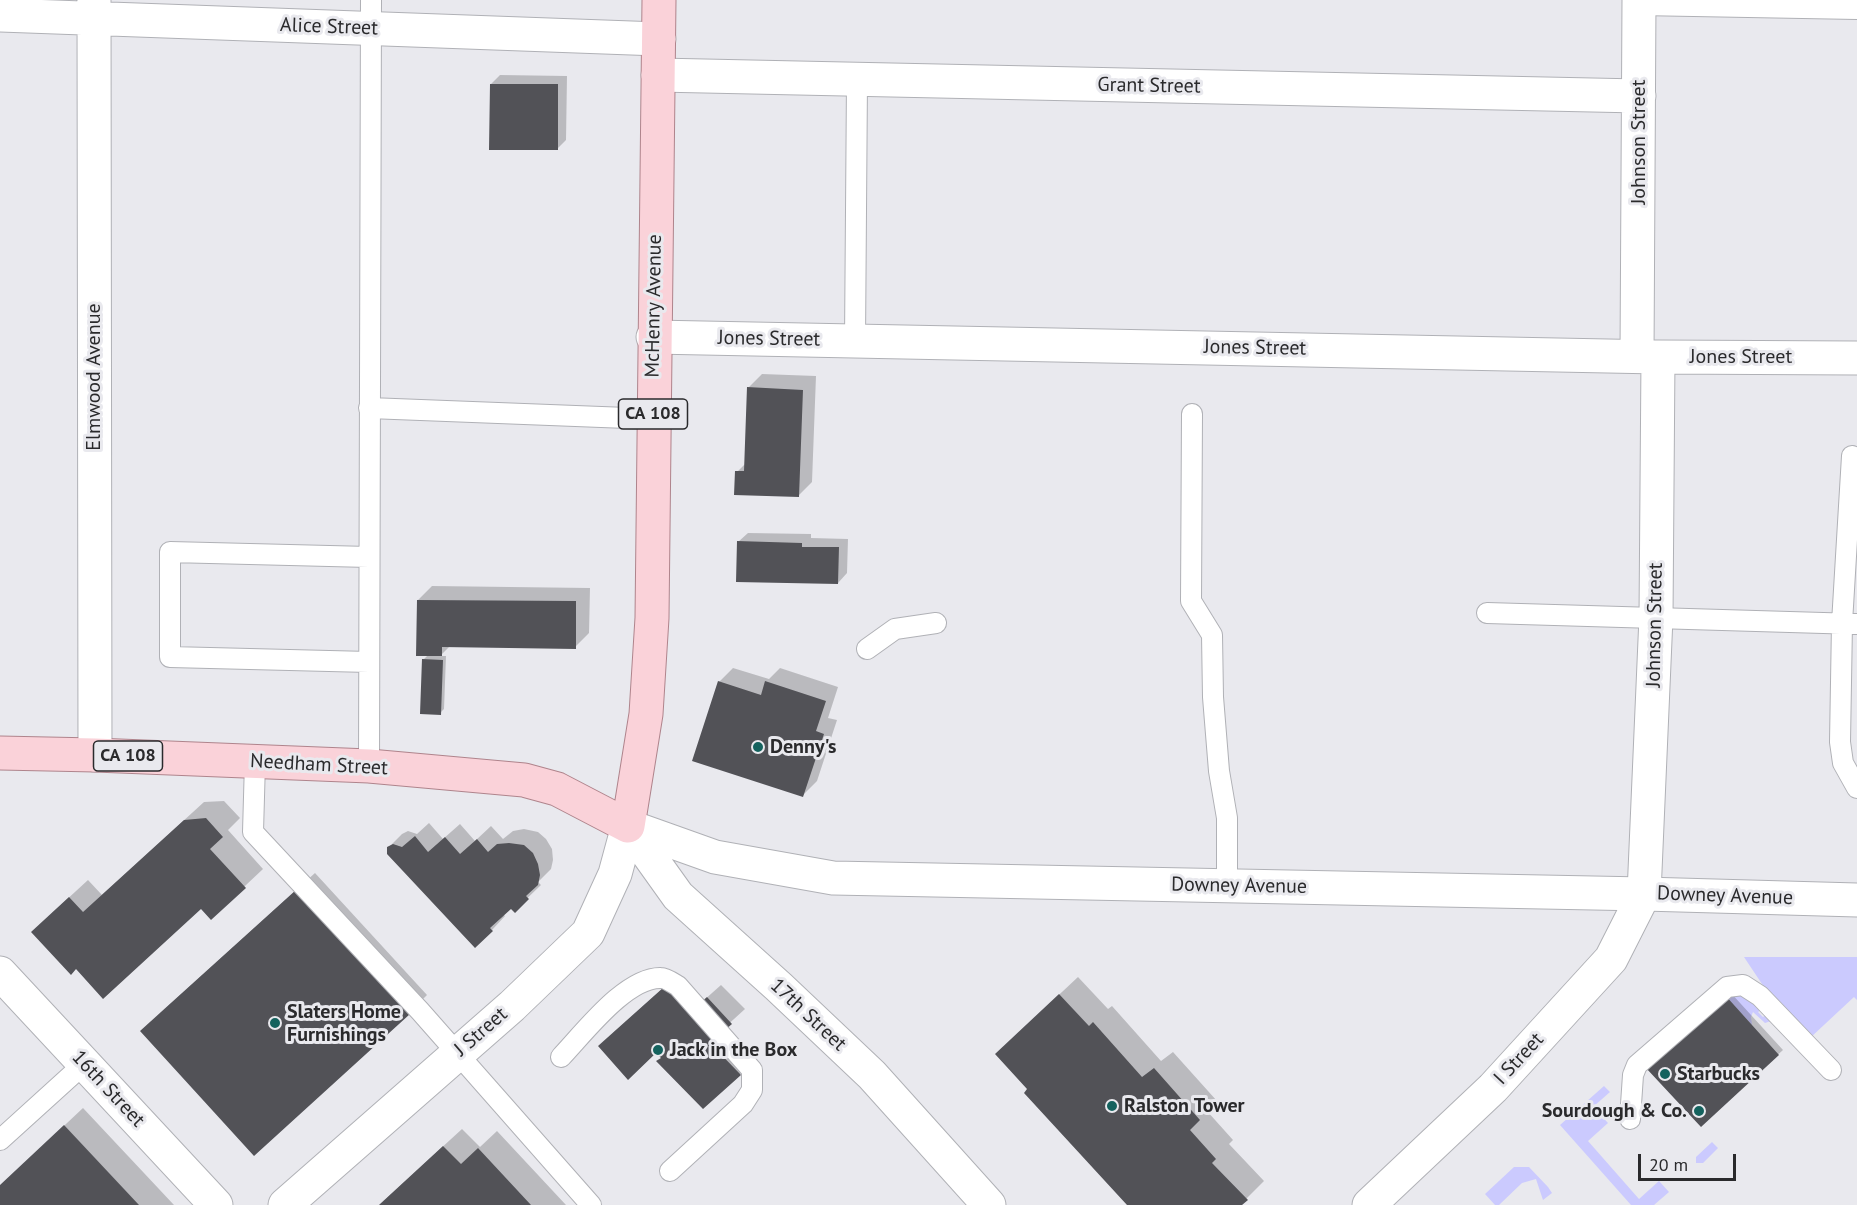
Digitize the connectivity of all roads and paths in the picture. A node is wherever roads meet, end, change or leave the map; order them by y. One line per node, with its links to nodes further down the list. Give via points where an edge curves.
1 (659, 0): 7 (main road, McHenry Avenue / CA 108)
2 (1639, 3): 3 (lane); 10 (street, Johnson Street)
3 (1857, 9)
4 (94, 10): 5 (street, Alice Street); 6 (street, Alice Street); 27 (street, Elmwood Avenue)
5 (370, 14): 7 (street, Alice Street); 15 (lane)
6 (0, 15)
7 (659, 39): 8 (main road, McHenry Avenue / CA 108)
8 (658, 75): 9 (street, Grant Street); 11 (main road, McHenry Avenue / CA 108)
9 (857, 80): 10 (street, Grant Street); 12 (lane)
10 (1639, 96): 13 (street, Johnson Street)
11 (653, 337): 12 (street, Jones Street); 17 (main road, McHenry Avenue / CA 108)
12 (855, 340): 13 (street, Jones Street)
13 (1648, 356): 14 (street, Jones Street); 21 (street, Johnson Street)
14 (1857, 358)
15 (369, 408): 17 (lane); 19 (lane)
16 (1192, 414): 32 (lane, via 1191,601 1212,635 1219,771 1227,818)
17 (653, 419): 31 (main road, McHenry Avenue / CA 108, via 652,618 646,714)
18 (1852, 456): 23 (lane)
19 (369, 556): 25 (lane); 25 (lane, via 170,552 170,657)
20 (1487, 614): 21 (lane)
21 (1656, 617): 23 (lane); 33 (street, Johnson Street)
22 (936, 623): 24 (lane, via 895,629)
23 (1849, 624): 30 (lane, via 1840,742 1843,763)
24 (867, 649)
25 (369, 662): 29 (lane)
26 (0, 753): 27 (main road, Needham Street / CA 108)
27 (95, 754): 28 (main road, Needham Street / CA 108)
28 (255, 762): 29 (main road, Needham Street / CA 108); 36 (lane, via 253,832)
29 (369, 766): 31 (main road, Needham Street / CA 108, via 524,780 557,789)
30 (1857, 788)
31 (628, 826): 32 (street, Downey Avenue, via 715,858 833,878); 36 (street, J Street, via 615,874 588,933); 46 (street, 17th Street, via 678,896 872,1075)
32 (1227, 885): 33 (street, Downey Avenue)
33 (1644, 894): 34 (street, Downey Avenue); 47 (street, I Street, via 1611,959 1493,1088)
34 (1857, 900)
35 (0, 973): 38 (street, 16th Street)
36 (456, 1054): 44 (street, J Street); 45 (lane)
37 (561, 1057): 42 (lane, via 616,1000 640,982 663,978 678,986 752,1070 752,1090 743,1104)
38 (85, 1063): 41 (lane); 43 (street, 16th Street)
39 (1830, 1070): 40 (lane, via 1760,996 1743,985 1727,987 1637,1065)
40 (1630, 1119)
41 (0, 1140)
42 (670, 1171)
43 (216, 1205)
44 (285, 1205)
45 (591, 1205)
46 (989, 1205)
47 (1369, 1205)

